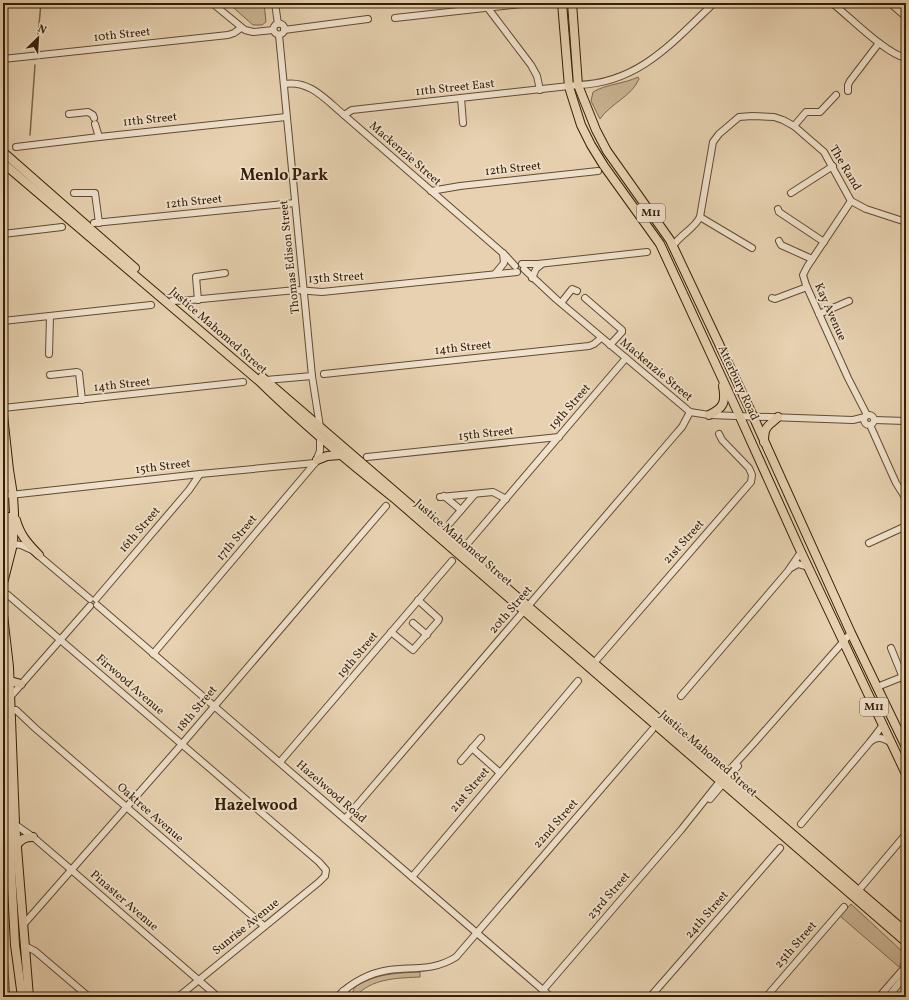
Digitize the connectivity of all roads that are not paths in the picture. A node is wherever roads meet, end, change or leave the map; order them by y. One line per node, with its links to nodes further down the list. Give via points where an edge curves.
1 (212, 3): 14 (street)
2 (276, 3): 13 (street)
3 (531, 3): 9 (street)
4 (562, 3): 22 (main road, Atterbury Road / M11)
5 (572, 3): 21 (main road, Atterbury Road / M11)
6 (714, 3): 21 (street, 11th Street East, via 644,65 625,76)
7 (832, 3): 17 (street)
8 (890, 3): 10 (street)
9 (485, 5): 11 (street); 23 (street, via 531,65)
10 (906, 16)
11 (395, 18)
12 (368, 19): 16 (street)
13 (278, 24): 15 (street); 16 (street, via 282,25)
14 (241, 28): 15 (street, via 250,32); 19 (street, 10th Street, via 228,35)
15 (273, 30): 16 (street, via 275,33)
16 (282, 32): 20 (street, Thomas Edison Street)
17 (879, 43): 18 (street, via 894,54); 24 (street, via 848,84)
18 (906, 58)
19 (3, 59)
20 (284, 84): 28 (street, Mackenzie Street, via 297,83 307,86); 29 (street, Thomas Edison Street)
21 (578, 85): 22 (street, 11th Street East); 49 (main road, Atterbury Road / M11, via 607,151)
22 (569, 86): 23 (street, 11th Street East); 79 (main road, Atterbury Road / M11, via 581,125 591,145 660,244)
23 (540, 90): 26 (street, 11th Street East)
24 (848, 91)
25 (836, 95): 31 (street, via 823,110 818,113 806,112)
26 (461, 98): 28 (street, 11th Street East, via 352,110); 30 (street)
27 (69, 114): 32 (street, via 88,112 93,115)
28 (344, 115): 38 (street, Mackenzie Street)
29 (286, 117): 32 (street, 11th Street); 42 (street, Thomas Edison Street)
30 (463, 123)
31 (794, 126): 36 (street, The Rand, via 822,150); 44 (street, The Rand, via 780,118 747,116 739,117 727,126 715,138 711,148)
32 (99, 137): 33 (street, 11th Street)
33 (16, 147)
34 (3, 152): 68 (main road, Justice Mahomed Street)
35 (3, 163): 98 (main road, Justice Mahomed Street, via 259,381)
36 (833, 166): 39 (street); 41 (street, The Rand)
37 (598, 171): 38 (street, 12th Street)
38 (431, 191): 55 (street, Mackenzie Street)
39 (791, 193)
40 (74, 194): 42 (street, 12th Street, via 95,193 96,223)
41 (851, 201): 45 (street, The Rand, via 866,209); 51 (street, Kay Avenue)
42 (295, 203): 63 (street, Thomas Edison Street)
43 (778, 210): 51 (street)
44 (700, 217): 48 (street); 53 (street)
45 (906, 222)
46 (62, 227): 47 (street)
47 (3, 234)
48 (683, 234): 49 (street); 52 (street)
49 (667, 235): 52 (main road, Atterbury Road / M11)
50 (779, 241): 56 (street, via 781,245)
51 (824, 242): 56 (street, Kay Avenue)
52 (673, 246): 91 (main road, Atterbury Road / M11)
53 (752, 248)
54 (647, 252): 57 (street, 13th Street)
55 (504, 254): 58 (street, Mackenzie Street); 60 (street, via 504,264)
56 (812, 259): 62 (street, Kay Avenue, via 803,275)
57 (540, 264): 58 (street, 13th Street); 61 (street)
58 (520, 268): 60 (street, 13th Street); 61 (street, Mackenzie Street)
59 (225, 273): 67 (street, via 196,277)
60 (498, 273): 63 (street, 13th Street, via 322,292)
61 (533, 279): 70 (street, Mackenzie Street)
62 (806, 287): 66 (street); 72 (street, Kay Avenue)
63 (305, 291): 67 (street, 13th Street); 82 (street, Thomas Edison Street)
64 (577, 291): 70 (street, via 572,289)
65 (585, 298): 76 (street, via 622,330)
66 (772, 298)
67 (198, 300): 68 (street, 13th Street)
68 (172, 301): 83 (main road, Justice Mahomed Street)
69 (849, 301): 72 (street)
70 (561, 303): 75 (street, Mackenzie Street)
71 (152, 305): 73 (street)
72 (819, 314): 93 (street, Kay Avenue)
73 (50, 316): 74 (street); 77 (street)
74 (3, 322)
75 (602, 338): 76 (street, Mackenzie Street); 80 (street, 14th Street, via 589,346)
76 (610, 345): 78 (street, Mackenzie Street)
77 (49, 354)
78 (626, 358): 87 (street, Mackenzie Street); 97 (street, 19th Street)
79 (719, 369): 89 (main road, via 724,402 717,412); 90 (main road, Atterbury Road / M11)
80 (324, 374)
81 (50, 375): 85 (street, via 79,373)
82 (312, 376): 83 (street); 95 (street, Thomas Edison Street)
83 (266, 380): 95 (main road, Justice Mahomed Street)
84 (243, 382): 85 (street, 14th Street)
85 (82, 400): 86 (street, 14th Street)
86 (3, 408)
87 (690, 412): 89 (street, Mackenzie Street); 127 (street, 20th Street, via 682,427)
88 (3, 415): 103 (main road)
89 (709, 415): 90 (street, Mackenzie Street)
90 (740, 416): 91 (street, Mackenzie Street); 117 (main road, Atterbury Road / M11)
91 (753, 416): 92 (street, Mackenzie Street); 99 (main road, Atterbury Road / M11)
92 (778, 417): 93 (street, Mackenzie Street); 99 (main road, via 766,429)
93 (868, 420): 94 (street, Mackenzie Street); 108 (street, Kay Avenue, via 896,483)
94 (906, 421)
95 (320, 428): 98 (street); 127 (main road, Justice Mahomed Street)
96 (718, 434): 137 (street, 21st Street, via 749,468 751,482)
97 (559, 437): 101 (street, 15th Street); 107 (street, 19th Street)
98 (320, 438): 100 (main road, Justice Mahomed Street); 102 (street, via 320,451)
99 (764, 442): 131 (main road, Atterbury Road / M11)
100 (340, 455): 102 (main road, via 327,456); 127 (main road, Justice Mahomed Street)
101 (367, 457)
102 (316, 462): 104 (street, 15th Street); 136 (street, 17th Street)
103 (7, 471): 106 (main road)
104 (200, 474): 106 (street, 15th Street); 126 (street, 16th Street)
105 (475, 494): 107 (street, via 493,492); 110 (street); 110 (street, via 442,496)
106 (11, 495): 111 (main road); 114 (main road)
107 (506, 499): 115 (street, 19th Street)
108 (906, 499)
109 (386, 506): 146 (street, 18th Street)
110 (461, 510): 112 (street)
111 (14, 513): 114 (main road); 119 (main road, via 20,533)
112 (450, 523)
113 (906, 526): 116 (street)
114 (7, 543): 118 (main road); 119 (street, Hazelwood Road, via 27,547); 123 (main road)
115 (468, 543)
116 (869, 543)
117 (801, 552): 121 (main road, Atterbury Road / M11); 122 (street)
118 (3, 555)
119 (39, 555): 126 (street, Hazelwood Road)
120 (452, 561): 125 (street, 19th Street)
121 (808, 567): 122 (street, via 798,564); 134 (main road, Atterbury Road / M11)
122 (788, 571): 145 (street)
123 (3, 583)
124 (8, 595): 133 (street, Firwood Avenue)
125 (418, 600): 130 (street, 19th Street); 132 (street, via 439,619)
126 (93, 602): 133 (street, 16th Street); 136 (street, Hazelwood Road)
127 (526, 608): 137 (main road, Justice Mahomed Street); 162 (main road, Justice Mahomed Street); 164 (street, 20th Street)
128 (3, 615): 140 (main road)
129 (413, 623): 132 (street)
130 (391, 632): 132 (street, via 413,650); 159 (street, 19th Street)
131 (851, 632): 134 (street, 23rd Street); 143 (main road, Atterbury Road / M11)
132 (427, 635)
133 (60, 640): 141 (street, 16th Street); 155 (street, Firwood Avenue)
134 (843, 640): 150 (main road, Atterbury Road / M11); 162 (street, 23rd Street)
135 (891, 648): 138 (street)
136 (153, 654): 146 (street, Hazelwood Road)
137 (594, 663): 162 (main road, Justice Mahomed Street)
138 (902, 676): 142 (street); 143 (street)
139 (578, 681): 160 (street, 21st Street)
140 (5, 682): 141 (main road); 144 (main road); 149 (main road)
141 (21, 684): 144 (street, 16th Street)
142 (906, 685)
143 (877, 687): 156 (main road, Atterbury Road / M11)
144 (11, 696): 147 (main road); 149 (main road, via 7,702)
145 (681, 696)
146 (214, 706): 155 (street, 18th Street); 159 (street, Hazelwood Road)
147 (11, 710): 148 (street, Oaktree Avenue, via 16,710); 149 (main road)
148 (22, 716): 149 (street); 163 (street, Oaktree Avenue)
149 (8, 721): 165 (main road)
150 (883, 724): 153 (street); 154 (main road, Atterbury Road / M11)
151 (652, 730): 178 (street, 22nd Street)
152 (481, 738): 157 (street)
153 (870, 742): 154 (street, via 880,738); 166 (street)
154 (891, 743): 161 (main road, Atterbury Road / M11)
155 (182, 744): 163 (street, 18th Street); 172 (street, Firwood Avenue, via 324,867)
156 (906, 747)
157 (472, 748): 158 (street); 160 (street)
158 (461, 761)
159 (280, 762): 164 (street, Hazelwood Road)
160 (499, 772): 173 (street, 21st Street)
161 (906, 774)
162 (723, 780): 174 (main road, Justice Mahomed Street); 180 (main road, Justice Mahomed Street); 187 (street, 23rd Street)
163 (126, 807): 171 (street, 18th Street); 177 (street, Oaktree Avenue)
164 (346, 819): 173 (street, Hazelwood Road)
165 (9, 820): 168 (street, Pinaster Avenue); 169 (main road); 185 (main road, via 15,945)
166 (801, 824)
167 (906, 834): 174 (street)
168 (33, 837): 169 (main road, via 25,837); 171 (street, Pinaster Avenue)
169 (16, 846): 176 (main road)
170 (780, 848): 199 (street, 24th Street)
171 (72, 870): 176 (street, 18th Street); 184 (street, Pinaster Avenue)
172 (326, 872): 177 (street, Sunrise Avenue, via 319,882)
173 (412, 877): 178 (street, Hazelwood Road)
174 (858, 891): 179 (main road, Justice Mahomed Street)
175 (844, 907): 200 (street, 25th Street)
176 (23, 925): 181 (main road)
177 (264, 926): 184 (street, Sunrise Avenue)
178 (476, 932): 187 (street, Hazelwood Road); 188 (street, 22nd Street, via 456,957 439,966 389,970 353,983)
179 (906, 932)
180 (906, 942)
181 (22, 946): 185 (main road); 193 (main road); 194 (street, via 35,951)
182 (906, 966): 186 (street)
183 (906, 976): 191 (street)
184 (198, 980): 195 (street, Sunrise Avenue); 196 (street, Pinaster Avenue)
185 (20, 984): 192 (main road)
186 (890, 984): 190 (street); 191 (street)
187 (543, 990): 189 (street, Hazelwood Road)
188 (343, 991): 197 (street, 22nd Street); 198 (street)
189 (549, 996)
190 (880, 996): 191 (street)
191 (890, 996)
192 (22, 997)
193 (29, 997)
194 (89, 997)
195 (178, 997)
196 (218, 997)
197 (337, 997)
198 (350, 997)
199 (650, 997)
200 (766, 997)

